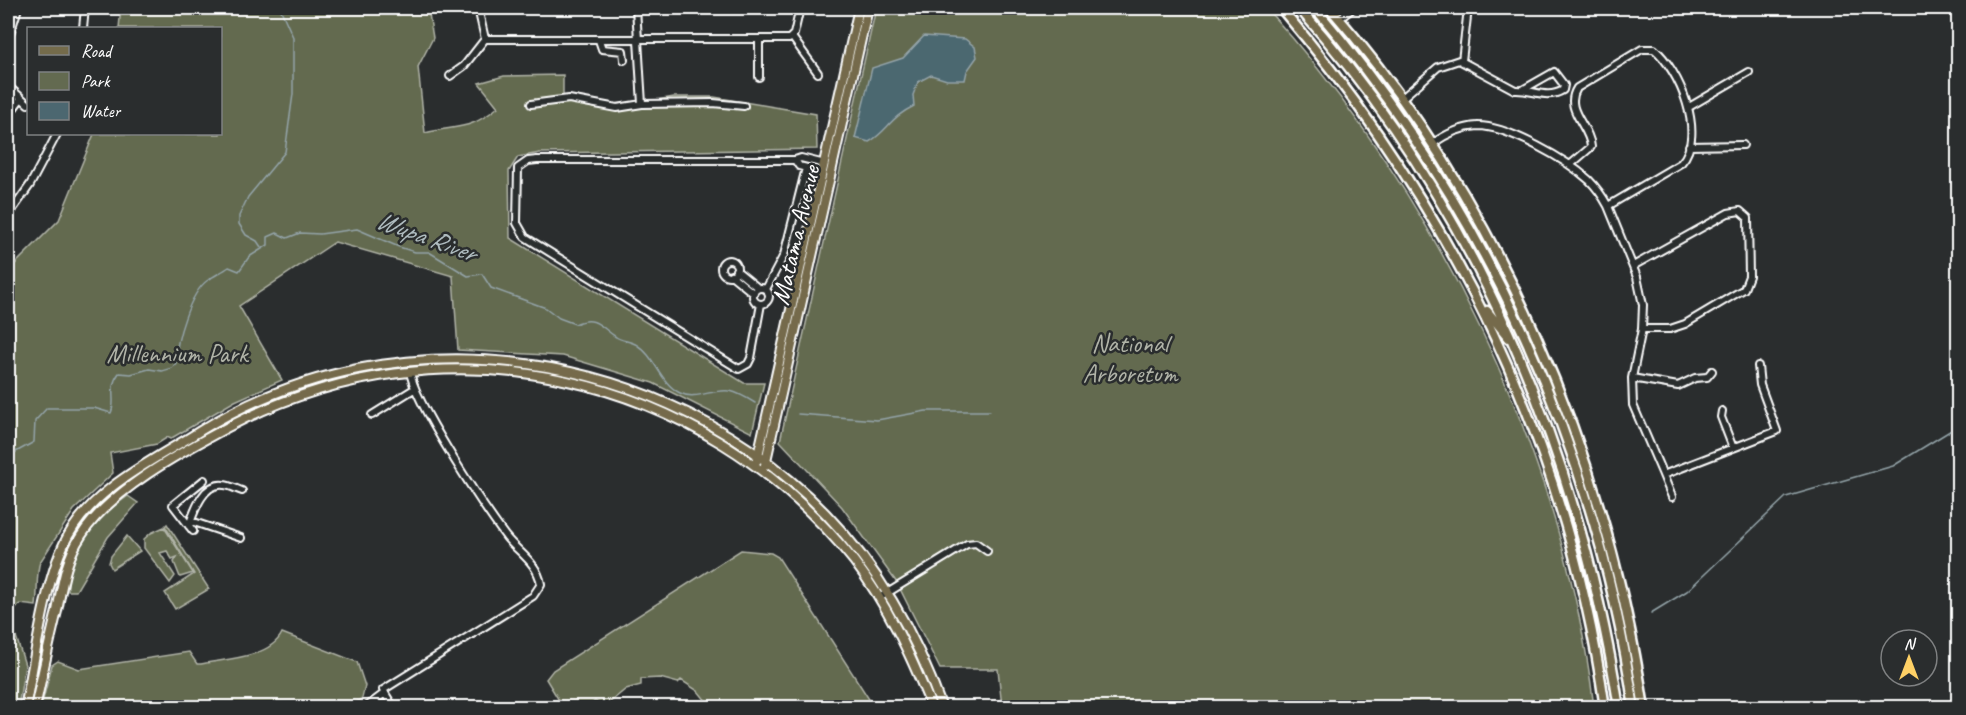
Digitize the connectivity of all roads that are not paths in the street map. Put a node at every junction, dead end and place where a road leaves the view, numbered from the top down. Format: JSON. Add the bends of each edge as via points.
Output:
{"nodes":[{"id":1,"x":18,"y":8,"type":"edge"},
{"id":2,"x":85,"y":8,"type":"edge"},
{"id":3,"x":478,"y":8,"type":"edge"},
{"id":4,"x":636,"y":8,"type":"edge"},
{"id":5,"x":800,"y":8,"type":"edge"},
{"id":6,"x":859,"y":8,"type":"edge"},
{"id":7,"x":868,"y":8,"type":"edge"},
{"id":8,"x":1281,"y":8,"type":"edge"},
{"id":9,"x":1299,"y":8,"type":"edge"},
{"id":10,"x":1315,"y":8,"type":"edge"},
{"id":11,"x":1330,"y":8,"type":"edge"},
{"id":12,"x":1353,"y":8,"type":"edge"},
{"id":13,"x":1468,"y":8,"type":"edge"},
{"id":14,"x":1340,"y":18,"type":"junction"},
{"id":15,"x":83,"y":27,"type":"edge"},
{"id":16,"x":792,"y":38,"type":"junction"},
{"id":17,"x":485,"y":39,"type":"junction"},
{"id":18,"x":759,"y":39,"type":"junction"},
{"id":19,"x":8,"y":40,"type":"edge"},
{"id":20,"x":599,"y":40,"type":"junction"},
{"id":21,"x":639,"y":40,"type":"junction"},
{"id":22,"x":624,"y":60,"type":"dead end"},
{"id":23,"x":1462,"y":61,"type":"junction"},
{"id":24,"x":1749,"y":72,"type":"dead end"},
{"id":25,"x":818,"y":73,"type":"dead end"},
{"id":26,"x":450,"y":76,"type":"dead end"},
{"id":27,"x":759,"y":77,"type":"dead end"},
{"id":28,"x":8,"y":86,"type":"edge"},
{"id":29,"x":1524,"y":89,"type":"junction"},
{"id":30,"x":21,"y":98,"type":"junction"},
{"id":31,"x":1401,"y":99,"type":"junction"},
{"id":32,"x":27,"y":103,"type":"edge"},
{"id":33,"x":531,"y":104,"type":"dead end"},
{"id":34,"x":642,"y":104,"type":"junction"},
{"id":35,"x":744,"y":106,"type":"dead end"},
{"id":36,"x":1689,"y":107,"type":"junction"},
{"id":37,"x":8,"y":116,"type":"edge"},
{"id":38,"x":56,"y":135,"type":"edge"},
{"id":39,"x":1432,"y":144,"type":"junction"},
{"id":40,"x":1743,"y":145,"type":"dead end"},
{"id":41,"x":1689,"y":146,"type":"junction"},
{"id":42,"x":795,"y":160,"type":"junction"},
{"id":43,"x":821,"y":163,"type":"dead end"},
{"id":44,"x":1570,"y":165,"type":"junction"},
{"id":45,"x":806,"y":168,"type":"junction"},
{"id":46,"x":819,"y":171,"type":"dead end"},
{"id":47,"x":1608,"y":206,"type":"junction"},
{"id":48,"x":8,"y":216,"type":"edge"},
{"id":49,"x":817,"y":217,"type":"junction"},
{"id":50,"x":1633,"y":266,"type":"junction"},
{"id":51,"x":733,"y":273,"type":"dead end"},
{"id":52,"x":766,"y":289,"type":"junction"},
{"id":53,"x":755,"y":291,"type":"junction"},
{"id":54,"x":1478,"y":299,"type":"junction"},
{"id":55,"x":761,"y":304,"type":"junction"},
{"id":56,"x":1642,"y":329,"type":"junction"},
{"id":57,"x":1535,"y":332,"type":"junction"},
{"id":58,"x":1515,"y":346,"type":"junction"},
{"id":59,"x":1758,"y":366,"type":"dead end"},
{"id":60,"x":410,"y":371,"type":"junction"},
{"id":61,"x":1712,"y":371,"type":"dead end"},
{"id":62,"x":1632,"y":378,"type":"junction"},
{"id":63,"x":1546,"y":384,"type":"junction"},
{"id":64,"x":414,"y":389,"type":"junction"},
{"id":65,"x":1722,"y":411,"type":"dead end"},
{"id":66,"x":372,"y":415,"type":"dead end"},
{"id":67,"x":763,"y":440,"type":"junction"},
{"id":68,"x":741,"y":445,"type":"junction"},
{"id":69,"x":1733,"y":448,"type":"junction"},
{"id":70,"x":759,"y":456,"type":"junction"},
{"id":71,"x":766,"y":462,"type":"junction"},
{"id":72,"x":756,"y":466,"type":"junction"},
{"id":73,"x":764,"y":472,"type":"junction"},
{"id":74,"x":1663,"y":475,"type":"junction"},
{"id":75,"x":204,"y":480,"type":"dead end"},
{"id":76,"x":242,"y":491,"type":"dead end"},
{"id":77,"x":1586,"y":495,"type":"junction"},
{"id":78,"x":1672,"y":497,"type":"dead end"},
{"id":79,"x":1571,"y":500,"type":"junction"},
{"id":80,"x":1593,"y":517,"type":"junction"},
{"id":81,"x":1578,"y":523,"type":"junction"},
{"id":82,"x":191,"y":526,"type":"junction"},
{"id":83,"x":241,"y":537,"type":"dead end"},
{"id":84,"x":987,"y":551,"type":"dead end"},
{"id":85,"x":887,"y":593,"type":"junction"},
{"id":86,"x":879,"y":598,"type":"junction"},
{"id":87,"x":385,"y":693,"type":"junction"},
{"id":88,"x":25,"y":708,"type":"edge"},
{"id":89,"x":35,"y":708,"type":"edge"},
{"id":90,"x":365,"y":708,"type":"edge"},
{"id":91,"x":393,"y":708,"type":"edge"},
{"id":92,"x":932,"y":708,"type":"edge"},
{"id":93,"x":942,"y":708,"type":"edge"},
{"id":94,"x":1605,"y":708,"type":"edge"},
{"id":95,"x":1619,"y":708,"type":"edge"},
{"id":96,"x":1634,"y":708,"type":"edge"},
{"id":97,"x":1644,"y":708,"type":"edge"}],
"edges":[{"from":1,"to":19,"type":"street"},
{"from":2,"to":15,"type":"street"},
{"from":3,"to":17,"type":"street"},
{"from":4,"to":21,"type":"street"},
{"from":5,"to":16,"type":"street"},
{"from":6,"to":49,"type":"main road","name":"Matama Avenue"},
{"from":7,"to":49,"type":"main road","name":"Matama Avenue"},
{"from":8,"to":54,"type":"highway","via":[[1388,146]]},
{"from":9,"to":58,"type":"highway","via":[[1387,118],[1425,177],[1474,258]]},
{"from":10,"to":63,"type":"highway","via":[[1381,89],[1456,203],[1503,288]]},
{"from":11,"to":14,"type":"highway"},
{"from":12,"to":14,"type":"street"},
{"from":13,"to":23,"type":"street"},
{"from":14,"to":31,"type":"highway"},
{"from":16,"to":18,"type":"street"},
{"from":16,"to":25,"type":"street"},
{"from":17,"to":20,"type":"street"},
{"from":17,"to":26,"type":"street","via":[[464,66]]},
{"from":18,"to":21,"type":"street"},
{"from":18,"to":27,"type":"street"},
{"from":20,"to":21,"type":"street"},
{"from":20,"to":22,"type":"street","via":[[602,49],[623,51]]},
{"from":21,"to":34,"type":"street"},
{"from":23,"to":29,"type":"street","via":[[1506,87]]},
{"from":23,"to":31,"type":"street","via":[[1438,67]]},
{"from":24,"to":36,"type":"street"},
{"from":28,"to":30,"type":"street"},
{"from":29,"to":29,"type":"street","via":[[1552,95],[1563,90],[1564,85],[1554,72]]},
{"from":30,"to":32,"type":"street"},
{"from":30,"to":37,"type":"street"},
{"from":31,"to":39,"type":"highway"},
{"from":33,"to":34,"type":"street","via":[[569,99],[616,108]]},
{"from":34,"to":35,"type":"street"},
{"from":36,"to":41,"type":"street"},
{"from":36,"to":44,"type":"street","via":[[1659,52],[1642,49],[1583,83],[1573,94],[1573,108],[1591,147]]},
{"from":38,"to":48,"type":"street"},
{"from":39,"to":44,"type":"street","via":[[1455,130],[1490,127]]},
{"from":39,"to":57,"type":"highway","via":[[1488,239]]},
{"from":40,"to":41,"type":"street"},
{"from":41,"to":47,"type":"street","via":[[1681,163]]},
{"from":42,"to":43,"type":"street"},
{"from":42,"to":45,"type":"street"},
{"from":42,"to":55,"type":"street","via":[[537,160],[523,163],[516,173],[517,223],[525,237],[739,369],[751,358]]},
{"from":44,"to":47,"type":"street","via":[[1591,182]]},
{"from":45,"to":46,"type":"street"},
{"from":45,"to":52,"type":"street","via":[[784,255]]},
{"from":47,"to":50,"type":"street"},
{"from":49,"to":67,"type":"main road","name":"Matama Avenue"},
{"from":49,"to":71,"type":"main road","name":"Matama Avenue"},
{"from":50,"to":56,"type":"street","via":[[1642,299]]},
{"from":50,"to":56,"type":"street","via":[[1728,213],[1740,211],[1748,218],[1749,276],[1744,289],[1685,324],[1670,329]]},
{"from":51,"to":53,"type":"street"},
{"from":52,"to":53,"type":"street"},
{"from":52,"to":55,"type":"street","via":[[769,299]]},
{"from":53,"to":55,"type":"street","via":[[754,300]]},
{"from":54,"to":58,"type":"highway"},
{"from":54,"to":94,"type":"highway","via":[[1525,405],[1561,510],[1583,593]]},
{"from":56,"to":62,"type":"street"},
{"from":57,"to":63,"type":"highway"},
{"from":57,"to":97,"type":"highway","via":[[1572,425],[1605,531],[1628,613]]},
{"from":58,"to":79,"type":"highway"},
{"from":59,"to":69,"type":"street","via":[[1760,385],[1777,431]]},
{"from":60,"to":64,"type":"street"},
{"from":60,"to":72,"type":"main road","via":[[499,370],[582,384],[682,420]]},
{"from":60,"to":89,"type":"main road","via":[[340,384],[257,412],[204,440],[115,497],[87,527],[72,552]]},
{"from":61,"to":62,"type":"street","via":[[1707,377],[1678,386]]},
{"from":62,"to":74,"type":"street","via":[[1633,405]]},
{"from":63,"to":77,"type":"highway"},
{"from":64,"to":66,"type":"street"},
{"from":64,"to":87,"type":"street","via":[[497,525],[535,567],[541,584],[533,596],[383,690]]},
{"from":65,"to":69,"type":"street"},
{"from":67,"to":68,"type":"main road"},
{"from":67,"to":70,"type":"main road","name":"Matama Avenue"},
{"from":68,"to":70,"type":"main road"},
{"from":68,"to":88,"type":"main road","via":[[663,400],[607,381],[490,359],[432,359],[368,368],[314,380],[262,399],[209,426],[119,482],[96,501],[68,537],[57,563]]},
{"from":69,"to":74,"type":"street"},
{"from":70,"to":71,"type":"main road"},
{"from":70,"to":72,"type":"main road","name":"Matama Avenue"},
{"from":71,"to":73,"type":"main road","name":"Matama Avenue"},
{"from":71,"to":85,"type":"main road","via":[[826,514]]},
{"from":72,"to":73,"type":"main road"},
{"from":73,"to":86,"type":"main road","via":[[818,520]]},
{"from":74,"to":78,"type":"street"},
{"from":75,"to":82,"type":"street","via":[[173,505]]},
{"from":76,"to":82,"type":"street","via":[[216,485],[199,499]]},
{"from":77,"to":79,"type":"highway"},
{"from":77,"to":80,"type":"highway"},
{"from":79,"to":81,"type":"highway"},
{"from":80,"to":81,"type":"highway","via":[[1580,513]]},
{"from":80,"to":96,"type":"highway","via":[[1616,607]]},
{"from":81,"to":95,"type":"highway","via":[[1602,614]]},
{"from":82,"to":83,"type":"street"},
{"from":84,"to":85,"type":"street","via":[[976,543],[967,544]]},
{"from":85,"to":86,"type":"street"},
{"from":85,"to":93,"type":"main road","via":[[925,662]]},
{"from":86,"to":92,"type":"main road"},
{"from":87,"to":90,"type":"street"},
{"from":87,"to":91,"type":"street"}]}
